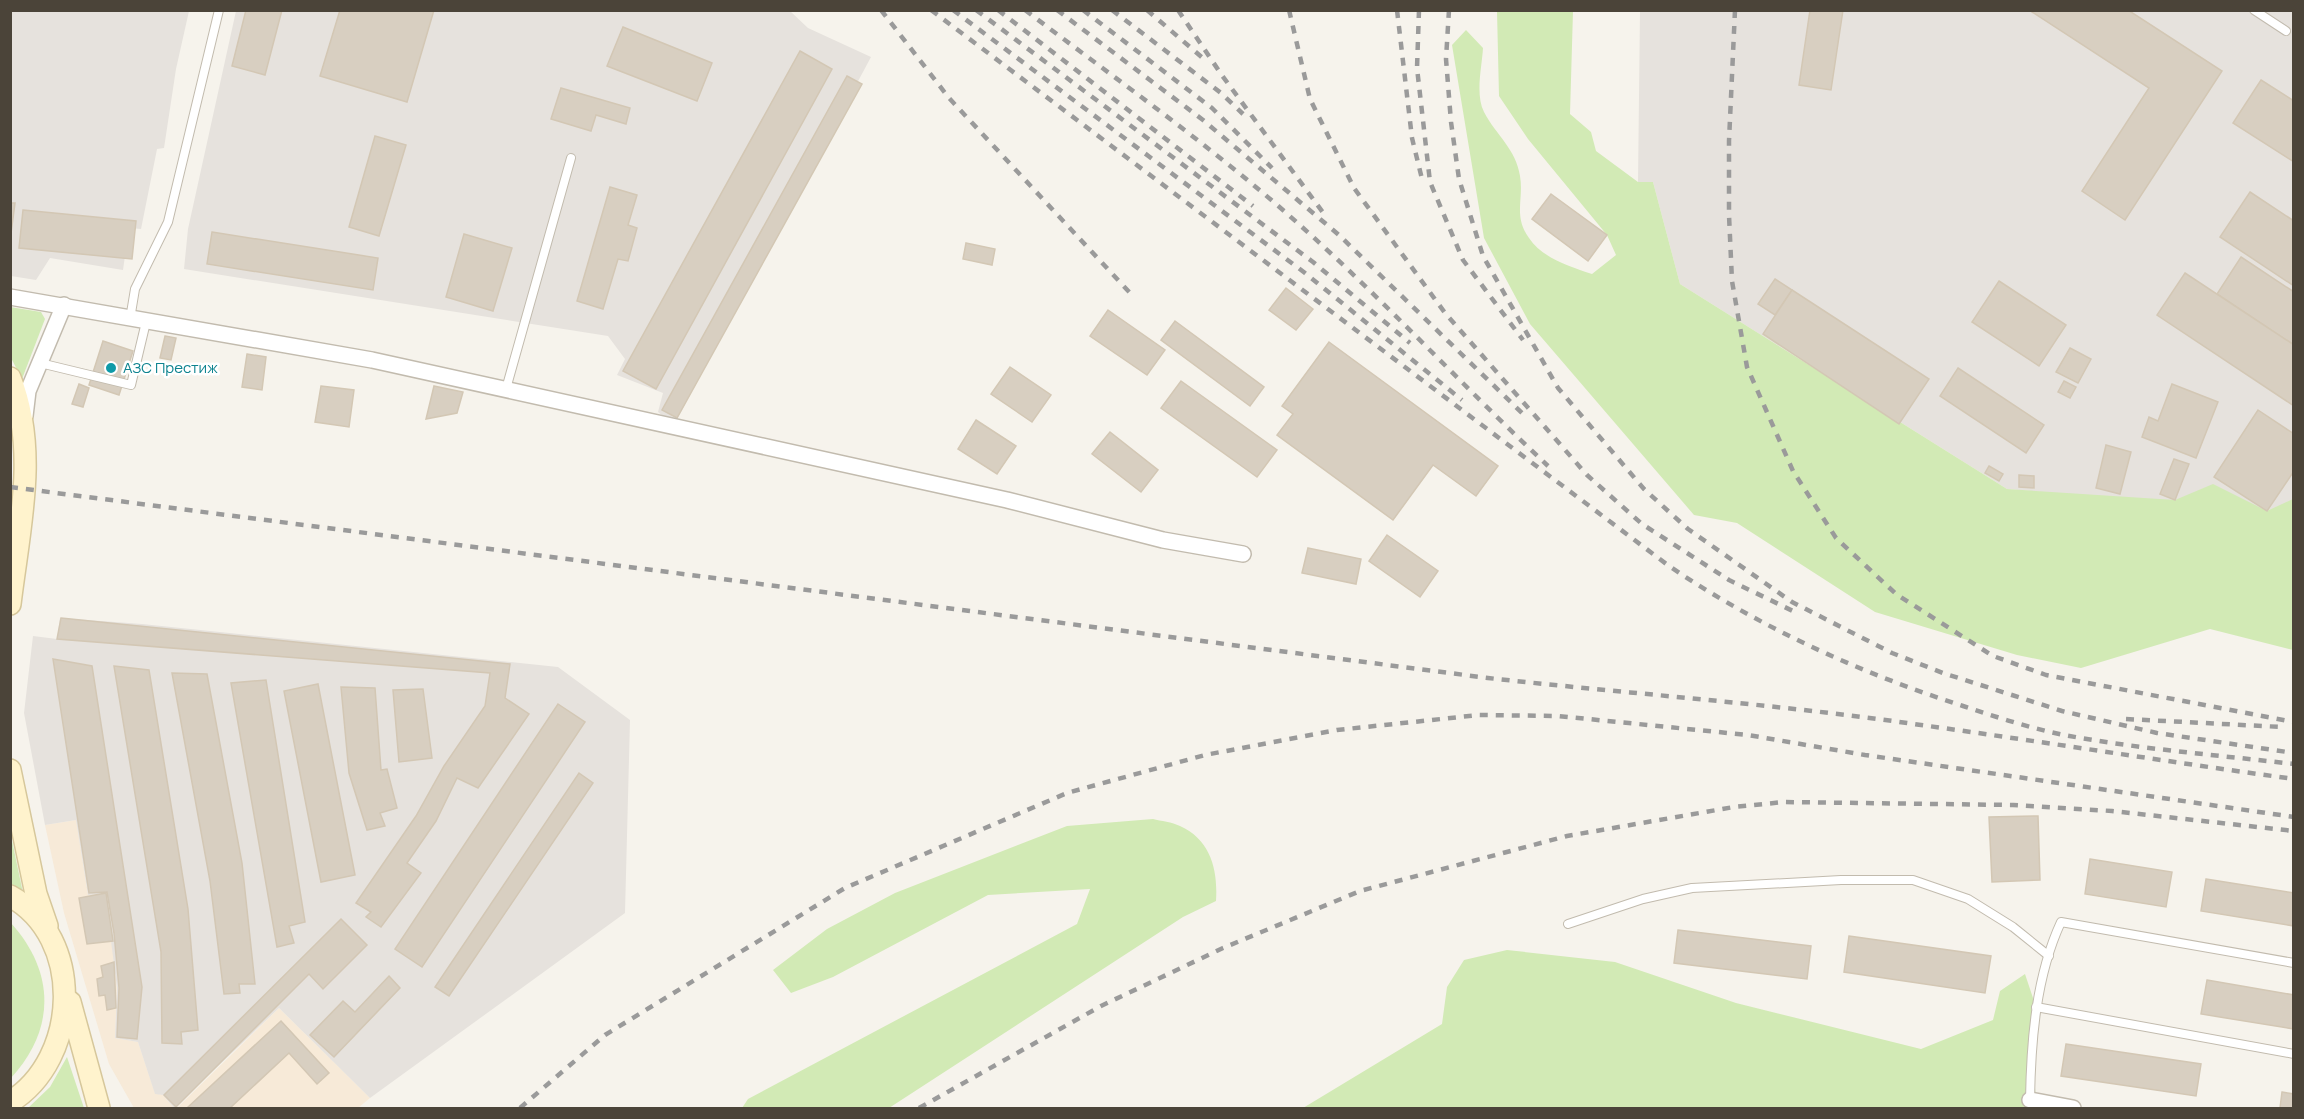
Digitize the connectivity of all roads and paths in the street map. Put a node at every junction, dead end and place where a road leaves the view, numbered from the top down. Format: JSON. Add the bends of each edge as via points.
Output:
{"nodes":[{"id":1,"x":219,"y":10,"type":"edge"},
{"id":2,"x":2254,"y":10,"type":"edge"},
{"id":3,"x":2286,"y":31,"type":"dead end"},
{"id":4,"x":571,"y":158,"type":"dead end"},
{"id":5,"x":10,"y":297,"type":"edge"},
{"id":6,"x":64,"y":305,"type":"junction"},
{"id":7,"x":130,"y":320,"type":"junction"},
{"id":8,"x":146,"y":322,"type":"junction"},
{"id":9,"x":38,"y":363,"type":"junction"},
{"id":10,"x":10,"y":378,"type":"edge"},
{"id":11,"x":506,"y":390,"type":"junction"},
{"id":12,"x":25,"y":422,"type":"junction"},
{"id":13,"x":1243,"y":554,"type":"dead end"},
{"id":14,"x":10,"y":604,"type":"edge"},
{"id":15,"x":10,"y":770,"type":"edge"},
{"id":16,"x":10,"y":896,"type":"edge"},
{"id":17,"x":1568,"y":924,"type":"dead end"},
{"id":18,"x":58,"y":955,"type":"junction"},
{"id":19,"x":2049,"y":956,"type":"junction"},
{"id":20,"x":2294,"y":963,"type":"edge"},
{"id":21,"x":65,"y":985,"type":"junction"},
{"id":22,"x":2036,"y":1007,"type":"junction"},
{"id":23,"x":2294,"y":1054,"type":"edge"},
{"id":24,"x":2030,"y":1100,"type":"joint"},
{"id":25,"x":10,"y":1102,"type":"edge"},
{"id":26,"x":99,"y":1108,"type":"edge"},
{"id":27,"x":2073,"y":1108,"type":"edge"}],
"edges":[{"from":1,"to":7,"type":"lane","via":[[168,222],[135,289]]},
{"from":2,"to":3,"type":"lane"},
{"from":4,"to":11,"type":"lane"},
{"from":5,"to":6,"type":"street"},
{"from":6,"to":7,"type":"street"},
{"from":6,"to":9,"type":"street"},
{"from":7,"to":8,"type":"street"},
{"from":8,"to":9,"type":"lane","via":[[131,385]]},
{"from":8,"to":11,"type":"street","via":[[372,360]]},
{"from":9,"to":12,"type":"street","via":[[28,391]]},
{"from":10,"to":12,"type":"main road"},
{"from":11,"to":13,"type":"street","via":[[1007,500],[1162,540]]},
{"from":12,"to":14,"type":"main road","via":[[27,467]]},
{"from":15,"to":18,"type":"main road","via":[[36,894]]},
{"from":16,"to":18,"type":"main road","via":[[41,924]]},
{"from":17,"to":19,"type":"lane","via":[[1643,899],[1692,888],[1912,880],[1968,899]]},
{"from":18,"to":21,"type":"main road"},
{"from":19,"to":20,"type":"lane","via":[[2061,922]]},
{"from":19,"to":22,"type":"lane"},
{"from":21,"to":25,"type":"main road","via":[[65,1018],[55,1050],[38,1078]]},
{"from":21,"to":26,"type":"main road"},
{"from":22,"to":23,"type":"lane"},
{"from":22,"to":24,"type":"lane"},
{"from":24,"to":27,"type":"street"}]}
